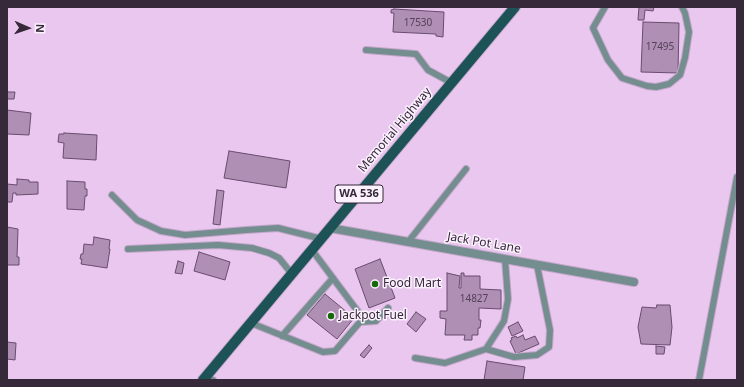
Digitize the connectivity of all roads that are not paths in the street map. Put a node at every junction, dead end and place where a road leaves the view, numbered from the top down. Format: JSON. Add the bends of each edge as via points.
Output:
{"nodes":[{"id":1,"x":515,"y":7,"type":"edge"},
{"id":2,"x":605,"y":7,"type":"edge"},
{"id":3,"x":682,"y":7,"type":"edge"},
{"id":4,"x":366,"y":50,"type":"dead end"},
{"id":5,"x":452,"y":83,"type":"junction"},
{"id":6,"x":466,"y":169,"type":"dead end"},
{"id":7,"x":737,"y":178,"type":"edge"},
{"id":8,"x":112,"y":195,"type":"dead end"},
{"id":9,"x":330,"y":228,"type":"junction"},
{"id":10,"x":322,"y":239,"type":"junction"},
{"id":11,"x":408,"y":242,"type":"junction"},
{"id":12,"x":128,"y":249,"type":"dead end"},
{"id":13,"x":312,"y":250,"type":"junction"},
{"id":14,"x":505,"y":259,"type":"junction"},
{"id":15,"x":537,"y":265,"type":"junction"},
{"id":16,"x":292,"y":274,"type":"junction"},
{"id":17,"x":333,"y":278,"type":"junction"},
{"id":18,"x":634,"y":282,"type":"dead end"},
{"id":19,"x":388,"y":308,"type":"dead end"},
{"id":20,"x":360,"y":322,"type":"junction"},
{"id":21,"x":251,"y":323,"type":"junction"},
{"id":22,"x":282,"y":336,"type":"junction"},
{"id":23,"x":486,"y":349,"type":"junction"},
{"id":24,"x":415,"y":358,"type":"dead end"},
{"id":25,"x":207,"y":379,"type":"edge"},
{"id":26,"x":699,"y":380,"type":"edge"}],
"edges":[{"from":1,"to":5,"type":"main road","name":"Memorial Highway","number":"WA 536"},
{"from":2,"to":3,"type":"lane","via":[[593,28],[608,60],[622,78],[656,87],[669,84],[680,74],[689,32]]},
{"from":4,"to":5,"type":"lane","via":[[416,54],[428,70]]},
{"from":5,"to":9,"type":"main road","name":"Memorial Highway","number":"WA 536"},
{"from":6,"to":11,"type":"lane"},
{"from":7,"to":26,"type":"lane"},
{"from":8,"to":10,"type":"lane","via":[[137,220],[161,231],[185,236],[278,228]]},
{"from":9,"to":10,"type":"main road","name":"Memorial Highway","number":"WA 536"},
{"from":9,"to":11,"type":"street","name":"Jack Pot Lane"},
{"from":10,"to":13,"type":"main road","name":"Memorial Highway","number":"WA 536"},
{"from":11,"to":14,"type":"street","name":"Jack Pot Lane"},
{"from":12,"to":16,"type":"lane","via":[[218,246],[252,248],[269,252],[279,258]]},
{"from":13,"to":16,"type":"main road","name":"Memorial Highway","number":"WA 536"},
{"from":13,"to":17,"type":"lane"},
{"from":14,"to":15,"type":"street","name":"Jack Pot Lane"},
{"from":14,"to":23,"type":"lane","via":[[508,299],[504,321]]},
{"from":15,"to":18,"type":"street","name":"Jack Pot Lane"},
{"from":15,"to":23,"type":"lane","via":[[550,330],[550,347],[538,354],[514,357]]},
{"from":16,"to":21,"type":"main road","name":"Memorial Highway","number":"WA 536"},
{"from":17,"to":20,"type":"lane","via":[[359,313]]},
{"from":17,"to":22,"type":"lane"},
{"from":19,"to":20,"type":"lane","via":[[376,321]]},
{"from":20,"to":22,"type":"lane","via":[[334,351],[323,352]]},
{"from":21,"to":22,"type":"lane"},
{"from":21,"to":25,"type":"main road","name":"Memorial Highway","number":"WA 536"},
{"from":23,"to":24,"type":"lane","via":[[445,363]]}]}
